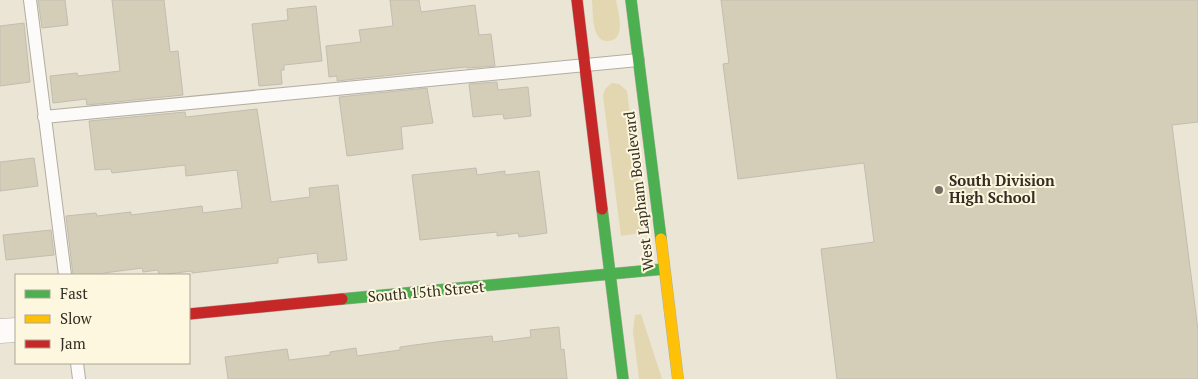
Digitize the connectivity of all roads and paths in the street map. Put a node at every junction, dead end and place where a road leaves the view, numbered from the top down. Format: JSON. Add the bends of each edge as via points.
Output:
{"nodes":[{"id":1,"x":30,"y":0,"type":"edge"},
{"id":2,"x":577,"y":0,"type":"edge"},
{"id":3,"x":631,"y":0,"type":"edge"},
{"id":4,"x":638,"y":60,"type":"junction"},
{"id":5,"x":585,"y":66,"type":"junction"},
{"id":6,"x":44,"y":116,"type":"junction"},
{"id":7,"x":664,"y":269,"type":"junction"},
{"id":8,"x":65,"y":274,"type":"edge"},
{"id":9,"x":611,"y":275,"type":"junction"},
{"id":10,"x":190,"y":314,"type":"edge"},
{"id":11,"x":15,"y":330,"type":"edge"},
{"id":12,"x":0,"y":331,"type":"edge"},
{"id":13,"x":77,"y":364,"type":"edge"},
{"id":14,"x":79,"y":379,"type":"edge"},
{"id":15,"x":623,"y":379,"type":"edge"},
{"id":16,"x":678,"y":379,"type":"edge"}],
"edges":[{"from":1,"to":6,"type":"lane"},
{"from":2,"to":5,"type":"street"},
{"from":3,"to":4,"type":"street","name":"West Lapham Boulevard"},
{"from":4,"to":5,"type":"lane"},
{"from":4,"to":7,"type":"street","name":"West Lapham Boulevard"},
{"from":5,"to":6,"type":"lane"},
{"from":5,"to":9,"type":"street"},
{"from":6,"to":8,"type":"lane"},
{"from":7,"to":9,"type":"street","name":"South 15th Street"},
{"from":7,"to":16,"type":"street","name":"West Lapham Boulevard"},
{"from":9,"to":10,"type":"street","name":"South 15th Street"},
{"from":9,"to":15,"type":"street"},
{"from":11,"to":12,"type":"street"},
{"from":13,"to":14,"type":"lane"}]}
